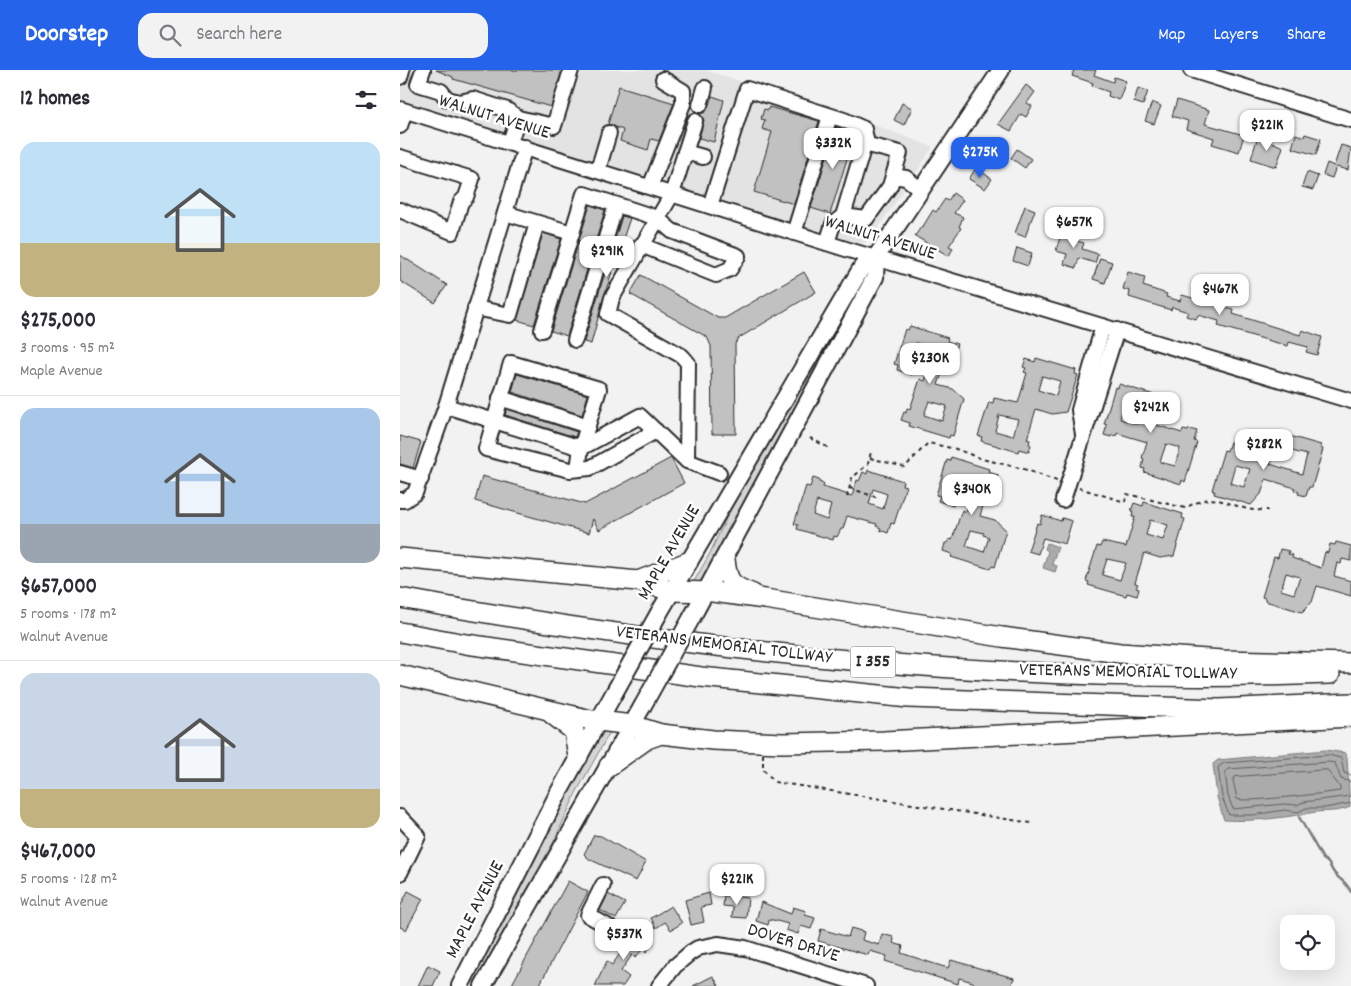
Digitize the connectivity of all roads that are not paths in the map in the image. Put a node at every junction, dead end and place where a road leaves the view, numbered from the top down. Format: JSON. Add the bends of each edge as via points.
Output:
{"nodes":[{"id":1,"x":402,"y":70,"type":"edge"},
{"id":2,"x":423,"y":70,"type":"edge"},
{"id":3,"x":571,"y":70,"type":"edge"},
{"id":4,"x":1001,"y":70,"type":"edge"},
{"id":5,"x":1191,"y":70,"type":"edge"},
{"id":6,"x":400,"y":77,"type":"edge"},
{"id":7,"x":663,"y":79,"type":"dead end"},
{"id":8,"x":705,"y":88,"type":"dead end"},
{"id":9,"x":453,"y":100,"type":"junction"},
{"id":10,"x":700,"y":104,"type":"dead end"},
{"id":11,"x":402,"y":110,"type":"edge"},
{"id":12,"x":830,"y":116,"type":"junction"},
{"id":13,"x":518,"y":118,"type":"junction"},
{"id":14,"x":1351,"y":120,"type":"edge"},
{"id":15,"x":695,"y":121,"type":"dead end"},
{"id":16,"x":446,"y":124,"type":"junction"},
{"id":17,"x":400,"y":126,"type":"edge"},
{"id":18,"x":609,"y":133,"type":"dead end"},
{"id":19,"x":510,"y":142,"type":"junction"},
{"id":20,"x":864,"y":144,"type":"junction"},
{"id":21,"x":525,"y":147,"type":"junction"},
{"id":22,"x":685,"y":152,"type":"junction"},
{"id":23,"x":704,"y":157,"type":"dead end"},
{"id":24,"x":400,"y":158,"type":"edge"},
{"id":25,"x":598,"y":170,"type":"junction"},
{"id":26,"x":893,"y":176,"type":"junction"},
{"id":27,"x":650,"y":187,"type":"junction"},
{"id":28,"x":920,"y":189,"type":"junction"},
{"id":29,"x":672,"y":194,"type":"junction"},
{"id":30,"x":616,"y":205,"type":"junction"},
{"id":31,"x":710,"y":206,"type":"junction"},
{"id":32,"x":400,"y":210,"type":"edge"},
{"id":33,"x":504,"y":213,"type":"junction"},
{"id":34,"x":843,"y":216,"type":"junction"},
{"id":35,"x":657,"y":218,"type":"junction"},
{"id":36,"x":537,"y":223,"type":"junction"},
{"id":37,"x":572,"y":233,"type":"junction"},
{"id":38,"x":794,"y":233,"type":"junction"},
{"id":39,"x":827,"y":243,"type":"junction"},
{"id":40,"x":641,"y":245,"type":"junction"},
{"id":41,"x":876,"y":257,"type":"junction"},
{"id":42,"x":475,"y":308,"type":"junction"},
{"id":43,"x":1103,"y":326,"type":"junction"},
{"id":44,"x":542,"y":330,"type":"dead end"},
{"id":45,"x":1117,"y":330,"type":"junction"},
{"id":46,"x":575,"y":340,"type":"dead end"},
{"id":47,"x":500,"y":398,"type":"junction"},
{"id":48,"x":1351,"y":401,"type":"edge"},
{"id":49,"x":446,"y":406,"type":"junction"},
{"id":50,"x":493,"y":422,"type":"junction"},
{"id":51,"x":588,"y":426,"type":"junction"},
{"id":52,"x":656,"y":431,"type":"junction"},
{"id":53,"x":1083,"y":439,"type":"junction"},
{"id":54,"x":581,"y":448,"type":"junction"},
{"id":55,"x":687,"y":461,"type":"junction"},
{"id":56,"x":578,"y":469,"type":"junction"},
{"id":57,"x":400,"y":473,"type":"edge"},
{"id":58,"x":719,"y":473,"type":"dead end"},
{"id":59,"x":421,"y":479,"type":"junction"},
{"id":60,"x":400,"y":500,"type":"edge"},
{"id":61,"x":1063,"y":500,"type":"dead end"},
{"id":62,"x":400,"y":558,"type":"edge"},
{"id":63,"x":725,"y":559,"type":"junction"},
{"id":64,"x":688,"y":562,"type":"junction"},
{"id":65,"x":638,"y":581,"type":"junction"},
{"id":66,"x":671,"y":591,"type":"junction"},
{"id":67,"x":706,"y":593,"type":"junction"},
{"id":68,"x":400,"y":598,"type":"edge"},
{"id":69,"x":765,"y":599,"type":"junction"},
{"id":70,"x":400,"y":632,"type":"edge"},
{"id":71,"x":1351,"y":663,"type":"edge"},
{"id":72,"x":1351,"y":673,"type":"edge"},
{"id":73,"x":400,"y":675,"type":"edge"},
{"id":74,"x":1351,"y":703,"type":"edge"},
{"id":75,"x":545,"y":709,"type":"junction"},
{"id":76,"x":1351,"y":717,"type":"edge"},
{"id":77,"x":599,"y":720,"type":"junction"},
{"id":78,"x":632,"y":725,"type":"junction"},
{"id":79,"x":662,"y":734,"type":"junction"},
{"id":80,"x":578,"y":757,"type":"junction"},
{"id":81,"x":609,"y":766,"type":"junction"},
{"id":82,"x":402,"y":822,"type":"edge"},
{"id":83,"x":400,"y":873,"type":"edge"},
{"id":84,"x":603,"y":885,"type":"dead end"},
{"id":85,"x":609,"y":927,"type":"dead end"},
{"id":86,"x":460,"y":986,"type":"edge"},
{"id":87,"x":483,"y":986,"type":"edge"},
{"id":88,"x":659,"y":986,"type":"edge"},
{"id":89,"x":866,"y":986,"type":"edge"}],
"edges":[{"from":1,"to":6,"type":"street"},
{"from":2,"to":9,"type":"street","via":[[418,84],[441,90],[447,99]]},
{"from":3,"to":13,"type":"street","via":[[554,126]]},
{"from":4,"to":28,"type":"main road","name":"MAPLE AVENUE"},
{"from":5,"to":14,"type":"street"},
{"from":7,"to":27,"type":"street","via":[[683,91],[683,104]]},
{"from":8,"to":10,"type":"street"},
{"from":9,"to":13,"type":"street","via":[[473,99],[507,110]]},
{"from":9,"to":16,"type":"street"},
{"from":11,"to":16,"type":"street","name":"WALNUT AVENUE"},
{"from":11,"to":17,"type":"street"},
{"from":12,"to":20,"type":"street","via":[[864,129]]},
{"from":12,"to":31,"type":"street","via":[[747,89]]},
{"from":12,"to":38,"type":"street"},
{"from":13,"to":19,"type":"street"},
{"from":15,"to":22,"type":"street"},
{"from":16,"to":19,"type":"street","name":"WALNUT AVENUE"},
{"from":18,"to":25,"type":"street"},
{"from":19,"to":21,"type":"street","name":"WALNUT AVENUE"},
{"from":20,"to":26,"type":"street","via":[[900,153]]},
{"from":20,"to":34,"type":"street"},
{"from":21,"to":25,"type":"street","name":"WALNUT AVENUE"},
{"from":21,"to":33,"type":"street"},
{"from":22,"to":23,"type":"street"},
{"from":22,"to":29,"type":"street"},
{"from":24,"to":32,"type":"street","via":[[472,179],[452,232]]},
{"from":25,"to":27,"type":"street","name":"WALNUT AVENUE"},
{"from":26,"to":28,"type":"street","via":[[906,178]]},
{"from":26,"to":34,"type":"street","via":[[890,186],[866,219]]},
{"from":27,"to":29,"type":"street","name":"WALNUT AVENUE"},
{"from":28,"to":41,"type":"main road","name":"MAPLE AVENUE"},
{"from":29,"to":31,"type":"street","name":"WALNUT AVENUE"},
{"from":29,"to":35,"type":"street"},
{"from":30,"to":35,"type":"street"},
{"from":30,"to":37,"type":"street","via":[[584,194]]},
{"from":30,"to":46,"type":"street"},
{"from":31,"to":38,"type":"street","name":"WALNUT AVENUE"},
{"from":33,"to":36,"type":"street"},
{"from":33,"to":42,"type":"street"},
{"from":34,"to":39,"type":"street","via":[[833,224]]},
{"from":35,"to":40,"type":"street"},
{"from":35,"to":40,"type":"street","via":[[672,231],[738,256],[730,269],[716,276]]},
{"from":36,"to":37,"type":"street"},
{"from":36,"to":42,"type":"street","via":[[510,315]]},
{"from":37,"to":44,"type":"street"},
{"from":38,"to":39,"type":"street","name":"WALNUT AVENUE"},
{"from":39,"to":41,"type":"street","name":"WALNUT AVENUE"},
{"from":40,"to":55,"type":"street","via":[[612,298],[608,314],[682,356],[688,363]]},
{"from":41,"to":43,"type":"street","name":"WALNUT AVENUE"},
{"from":41,"to":63,"type":"main road","name":"MAPLE AVENUE","via":[[875,277]]},
{"from":41,"to":64,"type":"main road","name":"MAPLE AVENUE","via":[[862,267]]},
{"from":42,"to":49,"type":"street"},
{"from":43,"to":45,"type":"street","name":"WALNUT AVENUE"},
{"from":43,"to":53,"type":"street","via":[[1079,410]]},
{"from":45,"to":48,"type":"street","name":"WALNUT AVENUE"},
{"from":45,"to":53,"type":"street"},
{"from":47,"to":50,"type":"street"},
{"from":47,"to":51,"type":"street"},
{"from":47,"to":51,"type":"street","via":[[511,363],[600,389]]},
{"from":49,"to":50,"type":"street"},
{"from":49,"to":59,"type":"street"},
{"from":50,"to":54,"type":"street"},
{"from":50,"to":56,"type":"street","via":[[486,449],[570,470]]},
{"from":51,"to":54,"type":"street"},
{"from":52,"to":54,"type":"street","via":[[640,416]]},
{"from":52,"to":55,"type":"street"},
{"from":52,"to":56,"type":"street","via":[[590,468]]},
{"from":53,"to":61,"type":"street"},
{"from":54,"to":56,"type":"street"},
{"from":55,"to":58,"type":"street"},
{"from":57,"to":59,"type":"street"},
{"from":59,"to":60,"type":"street","via":[[415,493]]},
{"from":62,"to":65,"type":"highway"},
{"from":63,"to":67,"type":"main road","name":"MAPLE AVENUE"},
{"from":63,"to":69,"type":"highway","via":[[731,583]]},
{"from":64,"to":65,"type":"highway"},
{"from":64,"to":66,"type":"main road","name":"MAPLE AVENUE"},
{"from":65,"to":66,"type":"highway"},
{"from":66,"to":67,"type":"highway"},
{"from":66,"to":77,"type":"main road","name":"MAPLE AVENUE","bridge":true},
{"from":67,"to":69,"type":"highway"},
{"from":67,"to":78,"type":"main road","name":"MAPLE AVENUE","bridge":true},
{"from":68,"to":72,"type":"highway","name":"VETERANS MEMORIAL TOLLWAY","number":"I 355","via":[[584,630],[837,659],[984,670],[1156,676]]},
{"from":69,"to":71,"type":"highway","via":[[1120,653],[1222,660]]},
{"from":70,"to":74,"type":"highway","name":"VETERANS MEMORIAL TOLLWAY","number":"I 355","via":[[701,677],[909,698],[1219,708]]},
{"from":73,"to":75,"type":"highway"},
{"from":75,"to":77,"type":"highway"},
{"from":75,"to":80,"type":"highway","via":[[574,731]]},
{"from":76,"to":79,"type":"highway","via":[[884,742],[762,742]]},
{"from":77,"to":78,"type":"highway"},
{"from":77,"to":80,"type":"main road","name":"MAPLE AVENUE"},
{"from":78,"to":79,"type":"highway"},
{"from":78,"to":81,"type":"main road","name":"MAPLE AVENUE"},
{"from":79,"to":81,"type":"highway","via":[[647,739]]},
{"from":80,"to":86,"type":"main road","name":"MAPLE AVENUE"},
{"from":81,"to":87,"type":"main road","name":"MAPLE AVENUE"},
{"from":82,"to":83,"type":"street","via":[[418,836]]},
{"from":84,"to":85,"type":"street","via":[[588,915]]},
{"from":88,"to":89,"type":"street","name":"DOVER DRIVE","via":[[683,958],[698,948],[726,945],[746,948]]}]}
